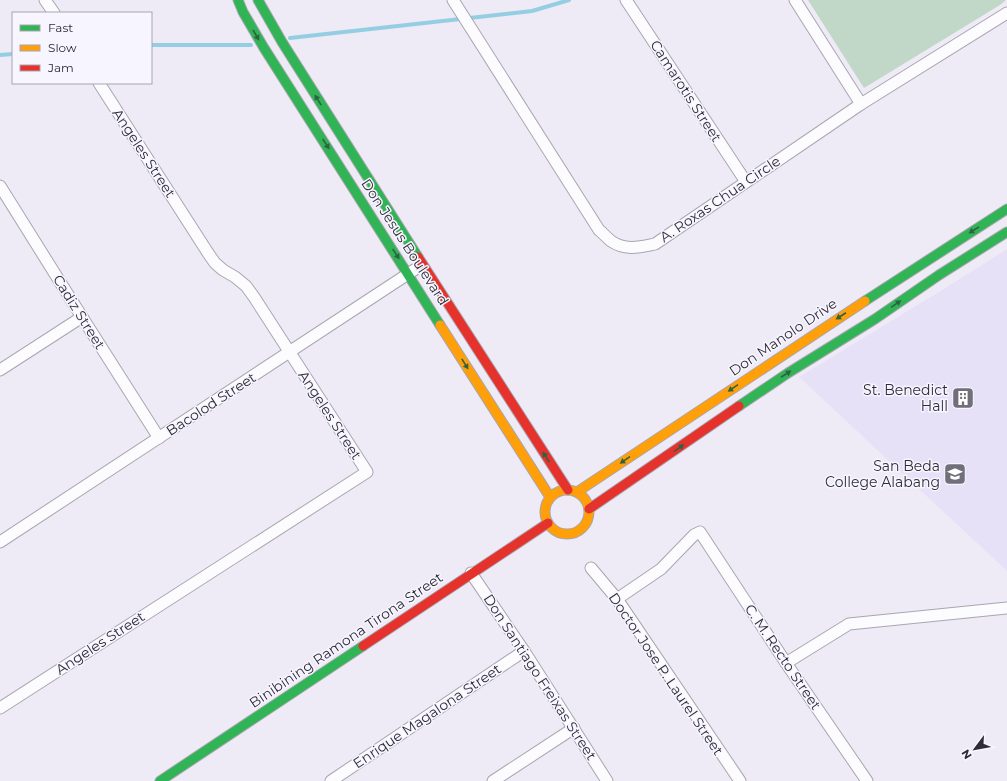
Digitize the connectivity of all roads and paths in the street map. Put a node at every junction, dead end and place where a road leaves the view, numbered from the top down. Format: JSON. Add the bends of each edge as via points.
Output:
{"nodes":[{"id":1,"x":45,"y":0,"type":"edge"},
{"id":2,"x":238,"y":0,"type":"edge"},
{"id":3,"x":258,"y":0,"type":"edge"},
{"id":4,"x":453,"y":0,"type":"edge"},
{"id":5,"x":795,"y":0,"type":"edge"},
{"id":6,"x":628,"y":3,"type":"edge"},
{"id":7,"x":53,"y":12,"type":"edge"},
{"id":8,"x":1007,"y":14,"type":"edge"},
{"id":9,"x":99,"y":84,"type":"edge"},
{"id":10,"x":861,"y":104,"type":"junction"},
{"id":11,"x":746,"y":182,"type":"junction"},
{"id":12,"x":0,"y":186,"type":"edge"},
{"id":13,"x":4,"y":202,"type":"edge"},
{"id":14,"x":1007,"y":210,"type":"edge"},
{"id":15,"x":1007,"y":232,"type":"edge"},
{"id":16,"x":422,"y":264,"type":"junction"},
{"id":17,"x":408,"y":274,"type":"junction"},
{"id":18,"x":870,"y":310,"type":"junction"},
{"id":19,"x":82,"y":317,"type":"junction"},
{"id":20,"x":290,"y":352,"type":"junction"},
{"id":21,"x":0,"y":370,"type":"edge"},
{"id":22,"x":159,"y":438,"type":"junction"},
{"id":23,"x":568,"y":490,"type":"junction"},
{"id":24,"x":577,"y":492,"type":"junction"},
{"id":25,"x":550,"y":497,"type":"junction"},
{"id":26,"x":589,"y":509,"type":"junction"},
{"id":27,"x":548,"y":523,"type":"junction"},
{"id":28,"x":0,"y":542,"type":"edge"},
{"id":29,"x":591,"y":568,"type":"dead end"},
{"id":30,"x":471,"y":574,"type":"junction"},
{"id":31,"x":617,"y":599,"type":"junction"},
{"id":32,"x":1007,"y":608,"type":"edge"},
{"id":33,"x":524,"y":651,"type":"junction"},
{"id":34,"x":786,"y":663,"type":"junction"},
{"id":35,"x":0,"y":708,"type":"edge"},
{"id":36,"x":574,"y":728,"type":"junction"},
{"id":37,"x":160,"y":781,"type":"edge"},
{"id":38,"x":331,"y":781,"type":"edge"},
{"id":39,"x":493,"y":781,"type":"edge"},
{"id":40,"x":607,"y":781,"type":"edge"},
{"id":41,"x":740,"y":781,"type":"edge"},
{"id":42,"x":868,"y":781,"type":"edge"}],
"edges":[{"from":1,"to":7,"type":"street"},
{"from":2,"to":17,"type":"street","name":"Don Jesus Boulevard","one_way":true,"via":[[264,48]]},
{"from":16,"to":3,"type":"street","name":"Don Jesus Boulevard","one_way":true},
{"from":4,"to":11,"type":"street","name":"A. Roxas Chua Circle","via":[[599,230],[610,241],[620,246],[637,248],[655,244]]},
{"from":5,"to":10,"type":"street"},
{"from":6,"to":11,"type":"street","name":"Camarotis Street"},
{"from":8,"to":10,"type":"street","name":"A. Roxas Chua Circle"},
{"from":9,"to":20,"type":"street","name":"Angeles Street","via":[[215,263],[246,286]]},
{"from":10,"to":11,"type":"street","name":"A. Roxas Chua Circle"},
{"from":12,"to":13,"type":"street","name":"Cadiz Street"},
{"from":13,"to":19,"type":"street","name":"Cadiz Street"},
{"from":14,"to":18,"type":"street","name":"Don Manolo Drive","one_way":true,"via":[[929,259]]},
{"from":18,"to":15,"type":"street","name":"Don Manolo Drive","one_way":true,"via":[[939,275]]},
{"from":16,"to":17,"type":"street","name":"Bacolod Street"},
{"from":23,"to":16,"type":"street","name":"Don Jesus Boulevard","one_way":true},
{"from":17,"to":20,"type":"street","name":"Bacolod Street"},
{"from":17,"to":25,"type":"street","name":"Don Jesus Boulevard","one_way":true},
{"from":18,"to":24,"type":"street","name":"Don Manolo Drive","one_way":true,"via":[[771,362]]},
{"from":26,"to":18,"type":"street","name":"Don Manolo Drive","one_way":true,"via":[[788,373]]},
{"from":19,"to":21,"type":"street"},
{"from":19,"to":22,"type":"street","name":"Cadiz Street"},
{"from":20,"to":22,"type":"street","name":"Bacolod Street"},
{"from":20,"to":35,"type":"street","name":"Angeles Street","via":[[367,472]]},
{"from":22,"to":28,"type":"street","name":"Bacolod Street"},
{"from":23,"to":24,"type":"street"},
{"from":23,"to":25,"type":"street"},
{"from":24,"to":26,"type":"street","via":[[585,499]]},
{"from":25,"to":27,"type":"street","via":[[545,514]]},
{"from":26,"to":27,"type":"street","via":[[587,521],[580,530],[568,534],[556,531]]},
{"from":27,"to":30,"type":"street","name":"Binibining Ramona Tirona Street"},
{"from":29,"to":31,"type":"street","name":"Doctor Jose P. Laurel Street"},
{"from":30,"to":33,"type":"street","name":"Don Santiago Freixas Street"},
{"from":30,"to":37,"type":"street","name":"Binibining Ramona Tirona Street"},
{"from":31,"to":34,"type":"street","name":"C. M. Recto Street","via":[[661,569],[700,532]]},
{"from":31,"to":41,"type":"street","name":"Doctor Jose P. Laurel Street"},
{"from":32,"to":34,"type":"street","via":[[849,624]]},
{"from":33,"to":36,"type":"street","name":"Don Santiago Freixas Street"},
{"from":33,"to":38,"type":"street","name":"Enrique Magalona Street"},
{"from":34,"to":42,"type":"street","name":"C. M. Recto Street"},
{"from":36,"to":39,"type":"street"},
{"from":36,"to":40,"type":"street","name":"Don Santiago Freixas Street"}]}
